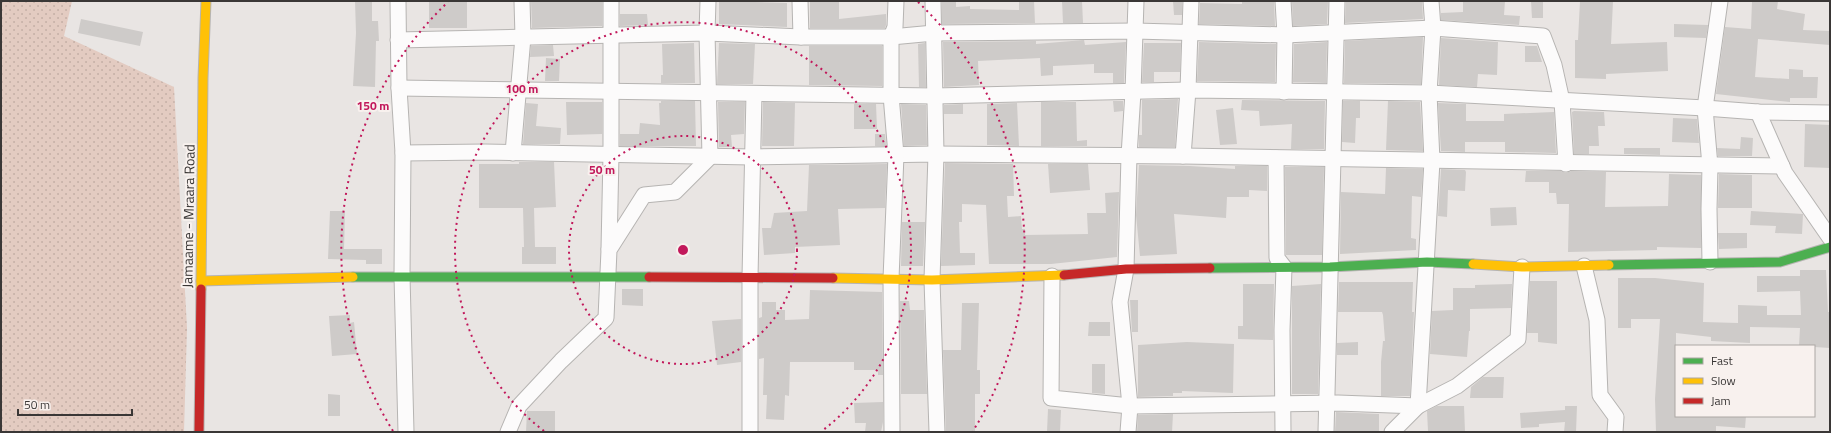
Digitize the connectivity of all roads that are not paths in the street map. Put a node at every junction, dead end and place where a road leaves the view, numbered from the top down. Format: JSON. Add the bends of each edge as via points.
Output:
{"nodes":[{"id":1,"x":206,"y":1,"type":"edge"},
{"id":2,"x":398,"y":1,"type":"edge"},
{"id":3,"x":522,"y":1,"type":"edge"},
{"id":4,"x":611,"y":1,"type":"edge"},
{"id":5,"x":708,"y":1,"type":"edge"},
{"id":6,"x":800,"y":1,"type":"edge"},
{"id":7,"x":896,"y":1,"type":"edge"},
{"id":8,"x":934,"y":1,"type":"edge"},
{"id":9,"x":1136,"y":1,"type":"edge"},
{"id":10,"x":1190,"y":1,"type":"edge"},
{"id":11,"x":1283,"y":1,"type":"edge"},
{"id":12,"x":1337,"y":1,"type":"edge"},
{"id":13,"x":1431,"y":1,"type":"edge"},
{"id":14,"x":1720,"y":1,"type":"edge"},
{"id":15,"x":1433,"y":28,"type":"junction"},
{"id":16,"x":1135,"y":30,"type":"junction"},
{"id":17,"x":1189,"y":32,"type":"junction"},
{"id":18,"x":1337,"y":32,"type":"junction"},
{"id":19,"x":707,"y":33,"type":"junction"},
{"id":20,"x":934,"y":33,"type":"junction"},
{"id":21,"x":611,"y":35,"type":"junction"},
{"id":22,"x":1285,"y":35,"type":"junction"},
{"id":23,"x":522,"y":37,"type":"junction"},
{"id":24,"x":801,"y":37,"type":"junction"},
{"id":25,"x":891,"y":37,"type":"junction"},
{"id":26,"x":398,"y":40,"type":"junction"},
{"id":27,"x":399,"y":88,"type":"junction"},
{"id":28,"x":518,"y":90,"type":"junction"},
{"id":29,"x":1188,"y":90,"type":"junction"},
{"id":30,"x":612,"y":91,"type":"junction"},
{"id":31,"x":1133,"y":92,"type":"junction"},
{"id":32,"x":1284,"y":92,"type":"junction"},
{"id":33,"x":709,"y":93,"type":"junction"},
{"id":34,"x":1336,"y":93,"type":"junction"},
{"id":35,"x":1429,"y":93,"type":"junction"},
{"id":36,"x":754,"y":94,"type":"junction"},
{"id":37,"x":891,"y":95,"type":"junction"},
{"id":38,"x":935,"y":96,"type":"junction"},
{"id":39,"x":1562,"y":101,"type":"junction"},
{"id":40,"x":1705,"y":108,"type":"junction"},
{"id":41,"x":1758,"y":112,"type":"junction"},
{"id":42,"x":1830,"y":112,"type":"edge"},
{"id":43,"x":403,"y":152,"type":"junction"},
{"id":44,"x":513,"y":153,"type":"junction"},
{"id":45,"x":936,"y":154,"type":"junction"},
{"id":46,"x":611,"y":155,"type":"junction"},
{"id":47,"x":896,"y":155,"type":"junction"},
{"id":48,"x":1129,"y":156,"type":"junction"},
{"id":49,"x":1183,"y":156,"type":"junction"},
{"id":50,"x":710,"y":157,"type":"junction"},
{"id":51,"x":752,"y":157,"type":"junction"},
{"id":52,"x":1276,"y":158,"type":"junction"},
{"id":53,"x":1334,"y":159,"type":"junction"},
{"id":54,"x":1432,"y":160,"type":"junction"},
{"id":55,"x":1566,"y":164,"type":"junction"},
{"id":56,"x":1710,"y":166,"type":"junction"},
{"id":57,"x":1782,"y":166,"type":"junction"},
{"id":58,"x":1830,"y":238,"type":"edge"},
{"id":59,"x":1830,"y":247,"type":"edge"},
{"id":60,"x":608,"y":250,"type":"junction"},
{"id":61,"x":1426,"y":262,"type":"junction"},
{"id":62,"x":1710,"y":262,"type":"junction"},
{"id":63,"x":1584,"y":266,"type":"junction"},
{"id":64,"x":1284,"y":267,"type":"junction"},
{"id":65,"x":1330,"y":267,"type":"junction"},
{"id":66,"x":1522,"y":267,"type":"junction"},
{"id":67,"x":1126,"y":269,"type":"junction"},
{"id":68,"x":402,"y":276,"type":"junction"},
{"id":69,"x":607,"y":276,"type":"junction"},
{"id":70,"x":1052,"y":276,"type":"junction"},
{"id":71,"x":750,"y":277,"type":"junction"},
{"id":72,"x":891,"y":279,"type":"junction"},
{"id":73,"x":932,"y":280,"type":"junction"},
{"id":74,"x":201,"y":281,"type":"junction"},
{"id":75,"x":1282,"y":404,"type":"junction"},
{"id":76,"x":1327,"y":404,"type":"junction"},
{"id":77,"x":1130,"y":406,"type":"junction"},
{"id":78,"x":1418,"y":406,"type":"junction"},
{"id":79,"x":199,"y":432,"type":"edge"},
{"id":80,"x":406,"y":432,"type":"edge"},
{"id":81,"x":508,"y":432,"type":"edge"},
{"id":82,"x":750,"y":432,"type":"edge"},
{"id":83,"x":892,"y":432,"type":"edge"},
{"id":84,"x":937,"y":432,"type":"edge"},
{"id":85,"x":1128,"y":432,"type":"edge"},
{"id":86,"x":1283,"y":432,"type":"edge"},
{"id":87,"x":1326,"y":432,"type":"edge"},
{"id":88,"x":1392,"y":432,"type":"edge"},
{"id":89,"x":1615,"y":432,"type":"edge"}],
"edges":[{"from":1,"to":74,"type":"street","name":"Jamaame - Mraara Road"},
{"from":2,"to":26,"type":"street"},
{"from":3,"to":23,"type":"street"},
{"from":4,"to":21,"type":"street"},
{"from":5,"to":19,"type":"street"},
{"from":6,"to":24,"type":"street"},
{"from":7,"to":25,"type":"street","via":[[895,27]]},
{"from":8,"to":20,"type":"street"},
{"from":9,"to":16,"type":"street"},
{"from":10,"to":17,"type":"street"},
{"from":11,"to":22,"type":"street"},
{"from":12,"to":18,"type":"street"},
{"from":13,"to":15,"type":"street"},
{"from":14,"to":40,"type":"street"},
{"from":15,"to":18,"type":"street"},
{"from":15,"to":35,"type":"street"},
{"from":15,"to":39,"type":"street","via":[[1543,36],[1554,65]]},
{"from":16,"to":17,"type":"street"},
{"from":16,"to":20,"type":"street"},
{"from":16,"to":31,"type":"street"},
{"from":17,"to":22,"type":"street"},
{"from":17,"to":29,"type":"street"},
{"from":18,"to":22,"type":"street"},
{"from":18,"to":34,"type":"street"},
{"from":19,"to":21,"type":"street"},
{"from":19,"to":24,"type":"street"},
{"from":19,"to":33,"type":"street"},
{"from":20,"to":25,"type":"street"},
{"from":20,"to":38,"type":"street"},
{"from":21,"to":23,"type":"street"},
{"from":21,"to":30,"type":"street"},
{"from":22,"to":32,"type":"street"},
{"from":23,"to":26,"type":"street"},
{"from":23,"to":28,"type":"street"},
{"from":24,"to":25,"type":"street"},
{"from":25,"to":37,"type":"street"},
{"from":26,"to":27,"type":"street"},
{"from":27,"to":28,"type":"street"},
{"from":27,"to":43,"type":"street"},
{"from":28,"to":30,"type":"street"},
{"from":28,"to":44,"type":"street"},
{"from":29,"to":31,"type":"street"},
{"from":29,"to":32,"type":"street"},
{"from":29,"to":49,"type":"street"},
{"from":30,"to":33,"type":"street"},
{"from":30,"to":46,"type":"street"},
{"from":31,"to":38,"type":"street"},
{"from":31,"to":48,"type":"street"},
{"from":32,"to":34,"type":"street"},
{"from":33,"to":36,"type":"street"},
{"from":33,"to":50,"type":"street"},
{"from":34,"to":35,"type":"street"},
{"from":34,"to":53,"type":"street"},
{"from":35,"to":39,"type":"street"},
{"from":35,"to":54,"type":"street"},
{"from":36,"to":37,"type":"street"},
{"from":36,"to":51,"type":"street"},
{"from":37,"to":38,"type":"street"},
{"from":37,"to":47,"type":"street"},
{"from":38,"to":45,"type":"street"},
{"from":39,"to":40,"type":"street"},
{"from":39,"to":55,"type":"street"},
{"from":40,"to":41,"type":"street"},
{"from":40,"to":56,"type":"street"},
{"from":41,"to":42,"type":"street"},
{"from":41,"to":57,"type":"street"},
{"from":43,"to":44,"type":"street"},
{"from":43,"to":68,"type":"street"},
{"from":44,"to":46,"type":"street"},
{"from":45,"to":47,"type":"street"},
{"from":45,"to":48,"type":"street"},
{"from":45,"to":73,"type":"street"},
{"from":46,"to":50,"type":"street"},
{"from":46,"to":60,"type":"street"},
{"from":47,"to":51,"type":"street"},
{"from":47,"to":72,"type":"street"},
{"from":48,"to":49,"type":"street"},
{"from":48,"to":67,"type":"street"},
{"from":49,"to":52,"type":"street"},
{"from":50,"to":51,"type":"street"},
{"from":50,"to":60,"type":"street","via":[[675,192],[644,195]]},
{"from":51,"to":71,"type":"street"},
{"from":52,"to":53,"type":"street"},
{"from":52,"to":64,"type":"street","via":[[1277,258]]},
{"from":53,"to":54,"type":"street"},
{"from":53,"to":65,"type":"street"},
{"from":54,"to":55,"type":"street"},
{"from":54,"to":61,"type":"street"},
{"from":55,"to":56,"type":"street"},
{"from":56,"to":57,"type":"street"},
{"from":56,"to":62,"type":"street"},
{"from":57,"to":58,"type":"street"},
{"from":59,"to":62,"type":"street","via":[[1780,262]]},
{"from":60,"to":69,"type":"street"},
{"from":61,"to":65,"type":"street"},
{"from":61,"to":66,"type":"street"},
{"from":61,"to":78,"type":"street"},
{"from":62,"to":63,"type":"street"},
{"from":63,"to":66,"type":"street"},
{"from":63,"to":89,"type":"street","via":[[1597,320],[1600,395],[1616,417]]},
{"from":64,"to":65,"type":"street"},
{"from":64,"to":67,"type":"street"},
{"from":64,"to":75,"type":"street"},
{"from":65,"to":76,"type":"street"},
{"from":66,"to":78,"type":"street","via":[[1518,339],[1458,386]]},
{"from":67,"to":70,"type":"street"},
{"from":67,"to":77,"type":"street","via":[[1120,302]]},
{"from":68,"to":69,"type":"street"},
{"from":68,"to":74,"type":"street"},
{"from":68,"to":80,"type":"street"},
{"from":69,"to":71,"type":"street"},
{"from":69,"to":81,"type":"street","via":[[606,318],[519,406]]},
{"from":70,"to":73,"type":"street"},
{"from":70,"to":77,"type":"street","via":[[1051,398]]},
{"from":71,"to":72,"type":"street"},
{"from":71,"to":82,"type":"street"},
{"from":72,"to":73,"type":"street"},
{"from":72,"to":83,"type":"street"},
{"from":73,"to":84,"type":"street"},
{"from":74,"to":79,"type":"street","name":"Jamaame - Mraara Road"},
{"from":75,"to":76,"type":"street"},
{"from":75,"to":77,"type":"street"},
{"from":75,"to":86,"type":"street"},
{"from":76,"to":78,"type":"street"},
{"from":76,"to":87,"type":"street"},
{"from":77,"to":85,"type":"street"},
{"from":78,"to":88,"type":"street"}]}
